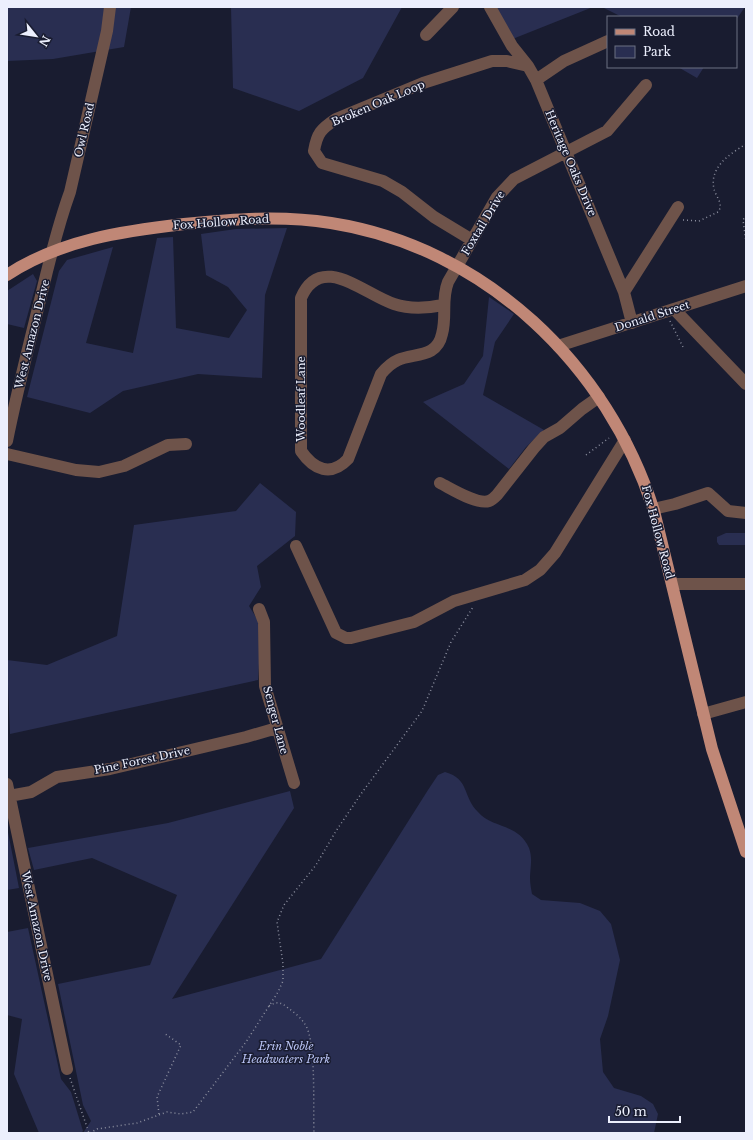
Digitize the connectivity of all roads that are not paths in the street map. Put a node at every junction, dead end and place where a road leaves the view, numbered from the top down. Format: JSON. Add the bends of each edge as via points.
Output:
{"nodes":[{"id":1,"x":110,"y":7,"type":"edge"},
{"id":2,"x":452,"y":7,"type":"edge"},
{"id":3,"x":490,"y":7,"type":"edge"},
{"id":4,"x":426,"y":35,"type":"dead end"},
{"id":5,"x":607,"y":41,"type":"edge"},
{"id":6,"x":528,"y":66,"type":"junction"},
{"id":7,"x":536,"y":80,"type":"junction"},
{"id":8,"x":646,"y":85,"type":"dead end"},
{"id":9,"x":568,"y":152,"type":"junction"},
{"id":10,"x":675,"y":211,"type":"road end"},
{"id":11,"x":472,"y":240,"type":"junction"},
{"id":12,"x":52,"y":251,"type":"junction"},
{"id":13,"x":457,"y":267,"type":"junction"},
{"id":14,"x":7,"y":275,"type":"edge"},
{"id":15,"x":746,"y":286,"type":"edge"},
{"id":16,"x":624,"y":292,"type":"junction"},
{"id":17,"x":444,"y":305,"type":"junction"},
{"id":18,"x":671,"y":310,"type":"junction"},
{"id":19,"x":632,"y":323,"type":"junction"},
{"id":20,"x":558,"y":346,"type":"junction"},
{"id":21,"x":746,"y":384,"type":"edge"},
{"id":22,"x":599,"y":397,"type":"junction"},
{"id":23,"x":7,"y":440,"type":"edge"},
{"id":24,"x":625,"y":440,"type":"junction"},
{"id":25,"x":186,"y":444,"type":"dead end"},
{"id":26,"x":7,"y":454,"type":"edge"},
{"id":27,"x":440,"y":483,"type":"dead end"},
{"id":28,"x":653,"y":509,"type":"junction"},
{"id":29,"x":746,"y":513,"type":"edge"},
{"id":30,"x":296,"y":546,"type":"dead end"},
{"id":31,"x":672,"y":584,"type":"junction"},
{"id":32,"x":746,"y":584,"type":"edge"},
{"id":33,"x":259,"y":609,"type":"dead end"},
{"id":34,"x":746,"y":702,"type":"edge"},
{"id":35,"x":703,"y":714,"type":"junction"},
{"id":36,"x":277,"y":728,"type":"junction"},
{"id":37,"x":294,"y":783,"type":"dead end"},
{"id":38,"x":7,"y":784,"type":"edge"},
{"id":39,"x":9,"y":796,"type":"junction"},
{"id":40,"x":746,"y":852,"type":"edge"},
{"id":41,"x":67,"y":1069,"type":"road end"}],
"edges":[{"from":1,"to":12,"type":"street","name":"Owl Road","via":[[107,32],[70,192]]},
{"from":2,"to":4,"type":"street"},
{"from":3,"to":6,"type":"street","via":[[512,46]]},
{"from":5,"to":7,"type":"street","via":[[564,61]]},
{"from":6,"to":7,"type":"street"},
{"from":6,"to":11,"type":"street","name":"Broken Oak Loop","via":[[492,61],[423,83],[336,119],[324,127],[316,137],[314,151],[322,164],[383,181]]},
{"from":7,"to":9,"type":"street","name":"Heritage Oaks Drive"},
{"from":8,"to":9,"type":"street","name":"Foxtail Drive","via":[[607,131]]},
{"from":9,"to":11,"type":"street","name":"Foxtail Drive","via":[[514,179],[505,187]]},
{"from":9,"to":16,"type":"street","name":"Heritage Oaks Drive"},
{"from":10,"to":16,"type":"street"},
{"from":11,"to":13,"type":"street","name":"Foxtail Drive"},
{"from":12,"to":13,"type":"main road","name":"Fox Hollow Road","via":[[108,235],[261,217],[330,222],[377,232],[426,251]]},
{"from":12,"to":14,"type":"main road","name":"Fox Hollow Road"},
{"from":12,"to":23,"type":"street","name":"West Amazon Drive"},
{"from":13,"to":17,"type":"street","name":"Woodleaf Lane","via":[[444,293]]},
{"from":13,"to":20,"type":"main road","name":"Fox Hollow Road","via":[[505,297],[542,328]]},
{"from":15,"to":18,"type":"street","name":"Donald Street"},
{"from":16,"to":19,"type":"street","name":"Heritage Oaks Drive"},
{"from":17,"to":17,"type":"street","name":"Woodleaf Lane","via":[[443,334],[433,350],[424,355],[398,360],[381,374],[348,459],[336,469],[326,470],[307,459],[301,451],[301,298],[305,289],[317,280],[331,276],[348,281],[384,300],[407,307]]},
{"from":18,"to":19,"type":"street","name":"Donald Street"},
{"from":18,"to":21,"type":"street"},
{"from":19,"to":20,"type":"street","name":"Donald Street"},
{"from":20,"to":22,"type":"main road","name":"Fox Hollow Road"},
{"from":22,"to":24,"type":"main road","name":"Fox Hollow Road"},
{"from":22,"to":27,"type":"street","via":[[560,428],[544,437],[497,495],[489,501],[472,499]]},
{"from":24,"to":28,"type":"main road","name":"Fox Hollow Road","via":[[643,478]]},
{"from":24,"to":30,"type":"street","via":[[554,553],[540,570],[524,580],[454,601],[414,622],[351,638],[336,633]]},
{"from":25,"to":26,"type":"street","via":[[168,445],[124,466],[99,472],[76,470]]},
{"from":28,"to":29,"type":"street","via":[[708,493],[728,511]]},
{"from":28,"to":31,"type":"main road","name":"Fox Hollow Road"},
{"from":31,"to":32,"type":"street"},
{"from":31,"to":35,"type":"main road","name":"Fox Hollow Road"},
{"from":33,"to":36,"type":"street","name":"Senger Lane","via":[[264,622],[265,686]]},
{"from":34,"to":35,"type":"street"},
{"from":35,"to":40,"type":"main road","name":"Fox Hollow Road","via":[[713,755]]},
{"from":36,"to":37,"type":"street","name":"Senger Lane"},
{"from":36,"to":39,"type":"street","name":"Pine Forest Drive","via":[[118,767],[57,778],[31,792]]},
{"from":38,"to":39,"type":"street","name":"West Amazon Drive"},
{"from":39,"to":41,"type":"street","name":"West Amazon Drive"}]}
